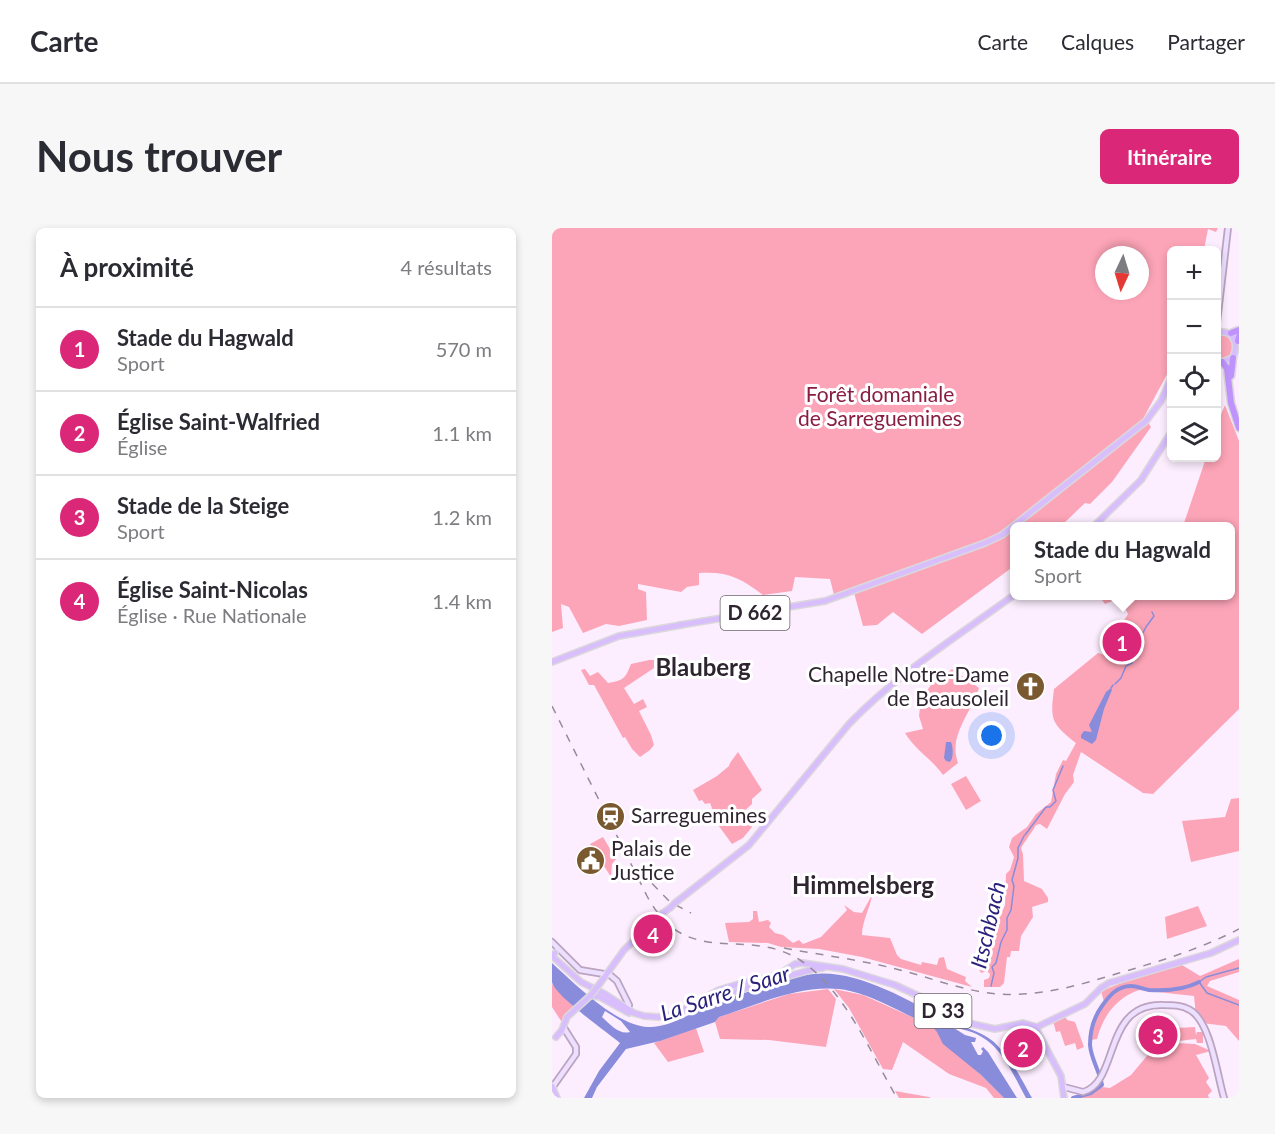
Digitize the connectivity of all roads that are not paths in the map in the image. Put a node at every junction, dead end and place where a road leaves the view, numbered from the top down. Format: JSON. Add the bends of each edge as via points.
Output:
{"nodes":[{"id":1,"x":1227,"y":228,"type":"edge"},
{"id":2,"x":1221,"y":300,"type":"edge"},
{"id":3,"x":1221,"y":325,"type":"edge"},
{"id":4,"x":1239,"y":330,"type":"edge"},
{"id":5,"x":1221,"y":332,"type":"edge"},
{"id":6,"x":1228,"y":332,"type":"junction"},
{"id":7,"x":1238,"y":338,"type":"edge"},
{"id":8,"x":1233,"y":358,"type":"junction"},
{"id":9,"x":1221,"y":360,"type":"edge"},
{"id":10,"x":1221,"y":363,"type":"edge"},
{"id":11,"x":1167,"y":387,"type":"edge"},
{"id":12,"x":1239,"y":423,"type":"edge"},
{"id":13,"x":1239,"y":428,"type":"edge"},
{"id":14,"x":1167,"y":439,"type":"edge"},
{"id":15,"x":1018,"y":522,"type":"edge"},
{"id":16,"x":1098,"y":522,"type":"edge"},
{"id":17,"x":1010,"y":529,"type":"edge"},
{"id":18,"x":1010,"y":598,"type":"edge"},
{"id":19,"x":552,"y":662,"type":"edge"},
{"id":20,"x":1239,"y":940,"type":"edge"},
{"id":21,"x":552,"y":944,"type":"edge"},
{"id":22,"x":554,"y":954,"type":"edge"},
{"id":23,"x":858,"y":973,"type":"junction"},
{"id":24,"x":606,"y":975,"type":"junction"},
{"id":25,"x":591,"y":995,"type":"junction"},
{"id":26,"x":626,"y":1010,"type":"junction"},
{"id":27,"x":571,"y":1013,"type":"junction"},
{"id":28,"x":1036,"y":1029,"type":"junction"},
{"id":29,"x":565,"y":1032,"type":"junction"},
{"id":30,"x":554,"y":1038,"type":"edge"},
{"id":31,"x":553,"y":1086,"type":"edge"},
{"id":32,"x":1064,"y":1087,"type":"junction"},
{"id":33,"x":555,"y":1097,"type":"edge"},
{"id":34,"x":1064,"y":1097,"type":"edge"},
{"id":35,"x":1224,"y":1098,"type":"edge"}],
"edges":[{"from":1,"to":2,"type":"street"},
{"from":3,"to":6,"type":"street"},
{"from":4,"to":6,"type":"highway"},
{"from":5,"to":6,"type":"main road"},
{"from":6,"to":7,"type":"main road"},
{"from":7,"to":8,"type":"main road"},
{"from":8,"to":9,"type":"main road"},
{"from":8,"to":12,"type":"highway","via":[[1231,390]]},
{"from":10,"to":13,"type":"highway","via":[[1227,368]]},
{"from":11,"to":15,"type":"main road","number":"D 662","via":[[1146,421]]},
{"from":14,"to":16,"type":"main road","via":[[1141,480]]},
{"from":17,"to":19,"type":"main road","number":"D 662","via":[[985,543],[855,591],[619,636]]},
{"from":18,"to":24,"type":"main road","via":[[866,707],[749,845],[650,923]]},
{"from":20,"to":28,"type":"main road","via":[[1201,956],[1104,983],[1085,1004]]},
{"from":21,"to":22,"type":"street"},
{"from":22,"to":24,"type":"street","via":[[581,970]]},
{"from":22,"to":26,"type":"main road","number":"D 33","via":[[581,982]]},
{"from":23,"to":26,"type":"main road","number":"D 33","via":[[798,965],[782,976],[666,1018],[647,1019]]},
{"from":23,"to":26,"type":"main road","number":"D 33","via":[[795,964],[770,978],[726,988],[671,1015],[644,1016]]},
{"from":23,"to":28,"type":"main road","number":"D 33","via":[[916,994],[951,1017],[968,1023],[995,1029],[1023,1023]]},
{"from":24,"to":25,"type":"main road","bridge":true},
{"from":24,"to":26,"type":"street","via":[[619,984],[629,1005]]},
{"from":25,"to":26,"type":"main road","number":"D 33"},
{"from":25,"to":27,"type":"main road"},
{"from":27,"to":29,"type":"main road"},
{"from":27,"to":30,"type":"main road"},
{"from":28,"to":32,"type":"main road"},
{"from":29,"to":30,"type":"main road"},
{"from":29,"to":31,"type":"street","via":[[577,1051]]},
{"from":31,"to":33,"type":"main road"},
{"from":32,"to":34,"type":"main road"},
{"from":32,"to":35,"type":"street","via":[[1079,1092],[1095,1085],[1119,1031],[1138,1009],[1178,1006],[1191,1010],[1202,1023]]}]}
